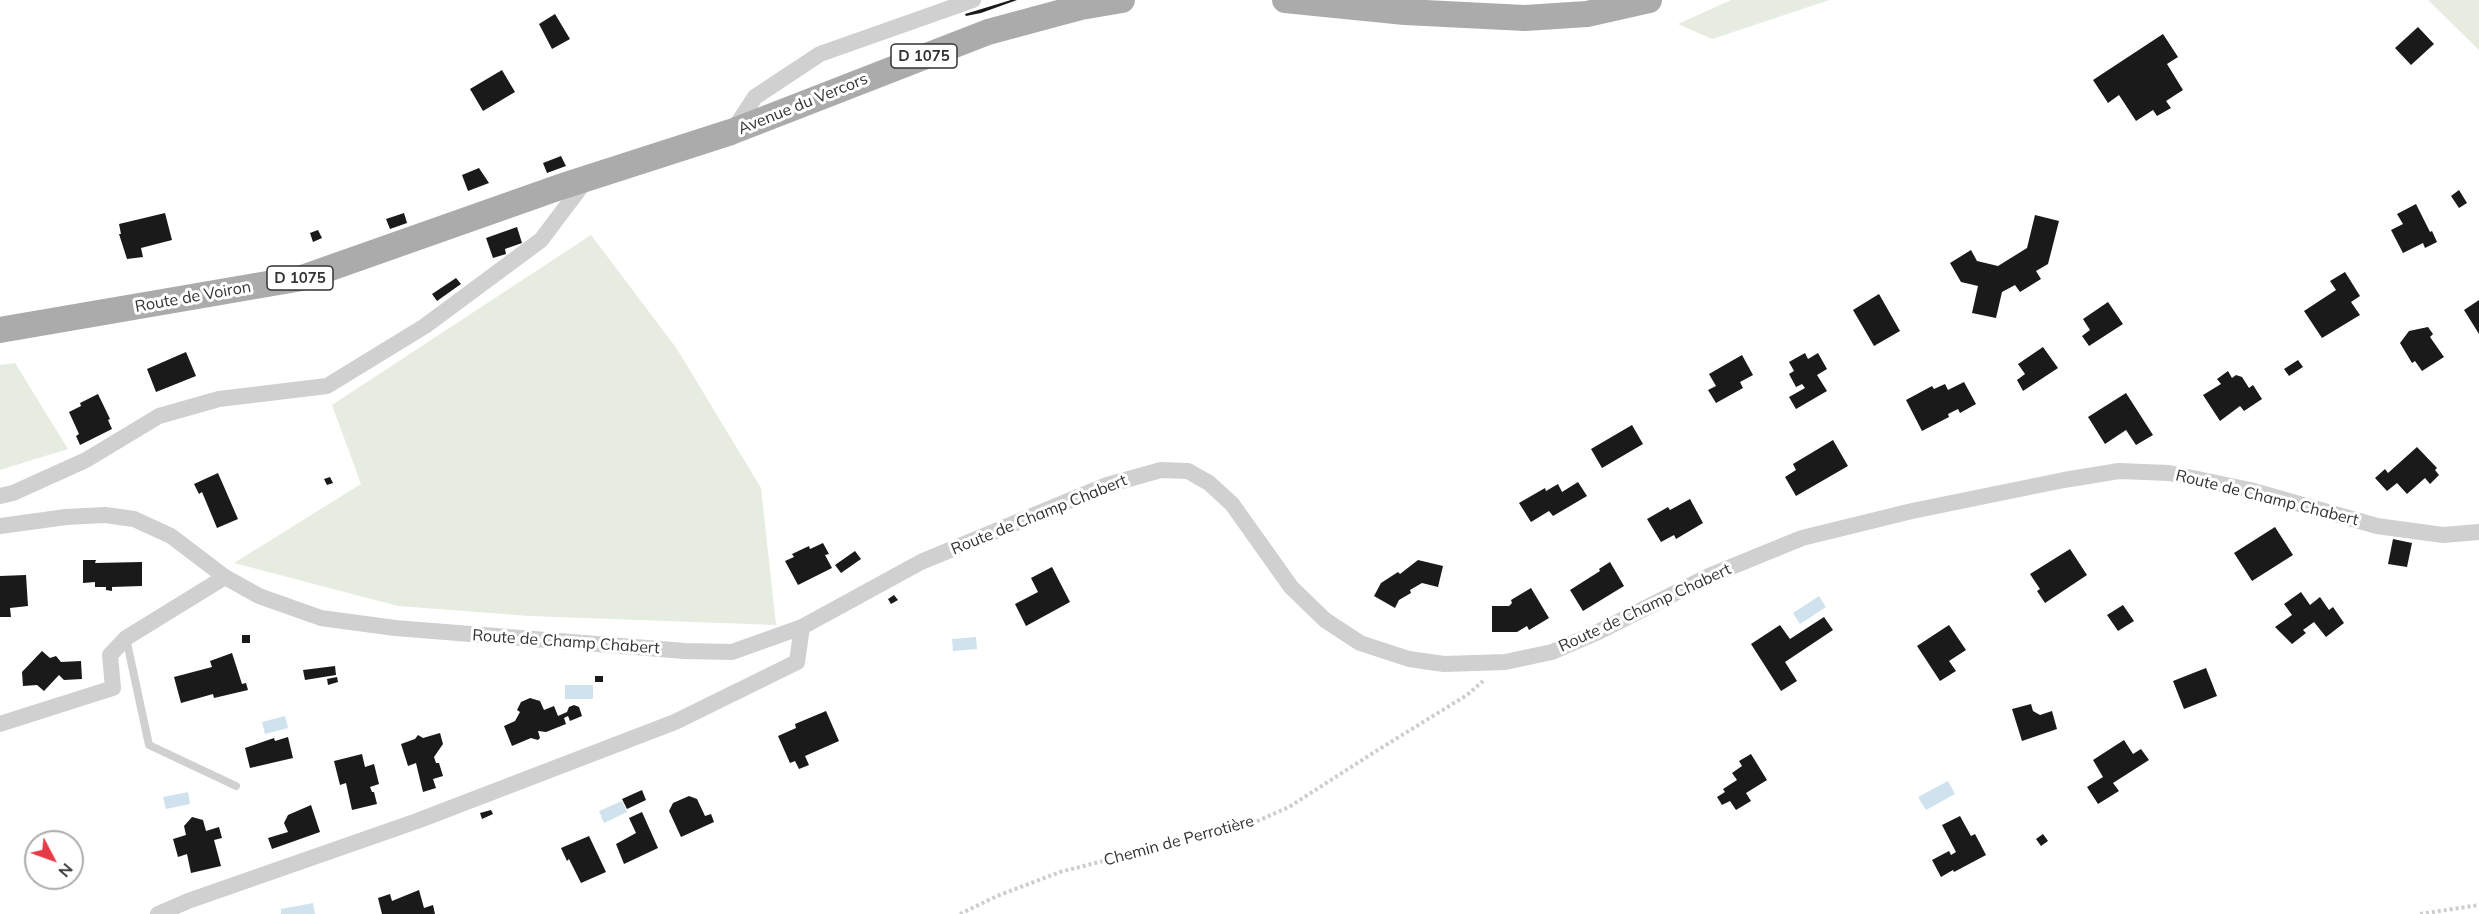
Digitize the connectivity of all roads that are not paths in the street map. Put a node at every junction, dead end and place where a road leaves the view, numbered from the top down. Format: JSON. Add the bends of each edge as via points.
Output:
{"nodes":[{"id":1,"x":973,"y":0,"type":"edge"},
{"id":2,"x":1122,"y":0,"type":"edge"},
{"id":3,"x":1285,"y":0,"type":"edge"},
{"id":4,"x":1649,"y":0,"type":"edge"},
{"id":5,"x":731,"y":132,"type":"junction"},
{"id":6,"x":587,"y":180,"type":"junction"},
{"id":7,"x":0,"y":330,"type":"edge"},
{"id":8,"x":0,"y":496,"type":"edge"},
{"id":9,"x":0,"y":526,"type":"edge"},
{"id":10,"x":2479,"y":532,"type":"edge"},
{"id":11,"x":225,"y":577,"type":"junction"},
{"id":12,"x":802,"y":627,"type":"junction"},
{"id":13,"x":126,"y":638,"type":"junction"},
{"id":14,"x":0,"y":724,"type":"edge"},
{"id":15,"x":236,"y":786,"type":"dead end"},
{"id":16,"x":158,"y":914,"type":"edge"}],
"edges":[{"from":1,"to":5,"type":"street","via":[[820,54],[755,97]]},
{"from":2,"to":5,"type":"main road","name":"Avenue du Vercors","number":"D 1075","via":[[988,32]]},
{"from":3,"to":4,"type":"main road","via":[[1524,18],[1587,14]]},
{"from":5,"to":6,"type":"main road","name":"Avenue du Vercors","number":"D 1075"},
{"from":6,"to":7,"type":"main road","name":"Route de Voiron","number":"D 1075","via":[[302,278]]},
{"from":6,"to":8,"type":"street","via":[[542,240],[425,326],[327,386],[219,399],[159,416],[86,460]]},
{"from":9,"to":11,"type":"street","name":"Route de Champ Chabert","via":[[66,517],[105,515],[134,519],[171,536]]},
{"from":10,"to":12,"type":"street","name":"Route de Champ Chabert","via":[[2443,535],[2377,526],[2169,472],[2119,471],[1912,511],[1802,538],[1708,576],[1552,652],[1505,662],[1444,664],[1409,659],[1360,643],[1325,620],[1291,587],[1232,504],[1188,471],[1161,470],[1099,489],[921,562]]},
{"from":11,"to":12,"type":"street","name":"Route de Champ Chabert","via":[[259,596],[321,618],[395,628],[732,652]]},
{"from":11,"to":13,"type":"street"},
{"from":12,"to":16,"type":"street","via":[[797,662],[675,722]]},
{"from":13,"to":14,"type":"street","via":[[110,654],[113,688]]},
{"from":13,"to":15,"type":"lane","via":[[149,745]]}]}
